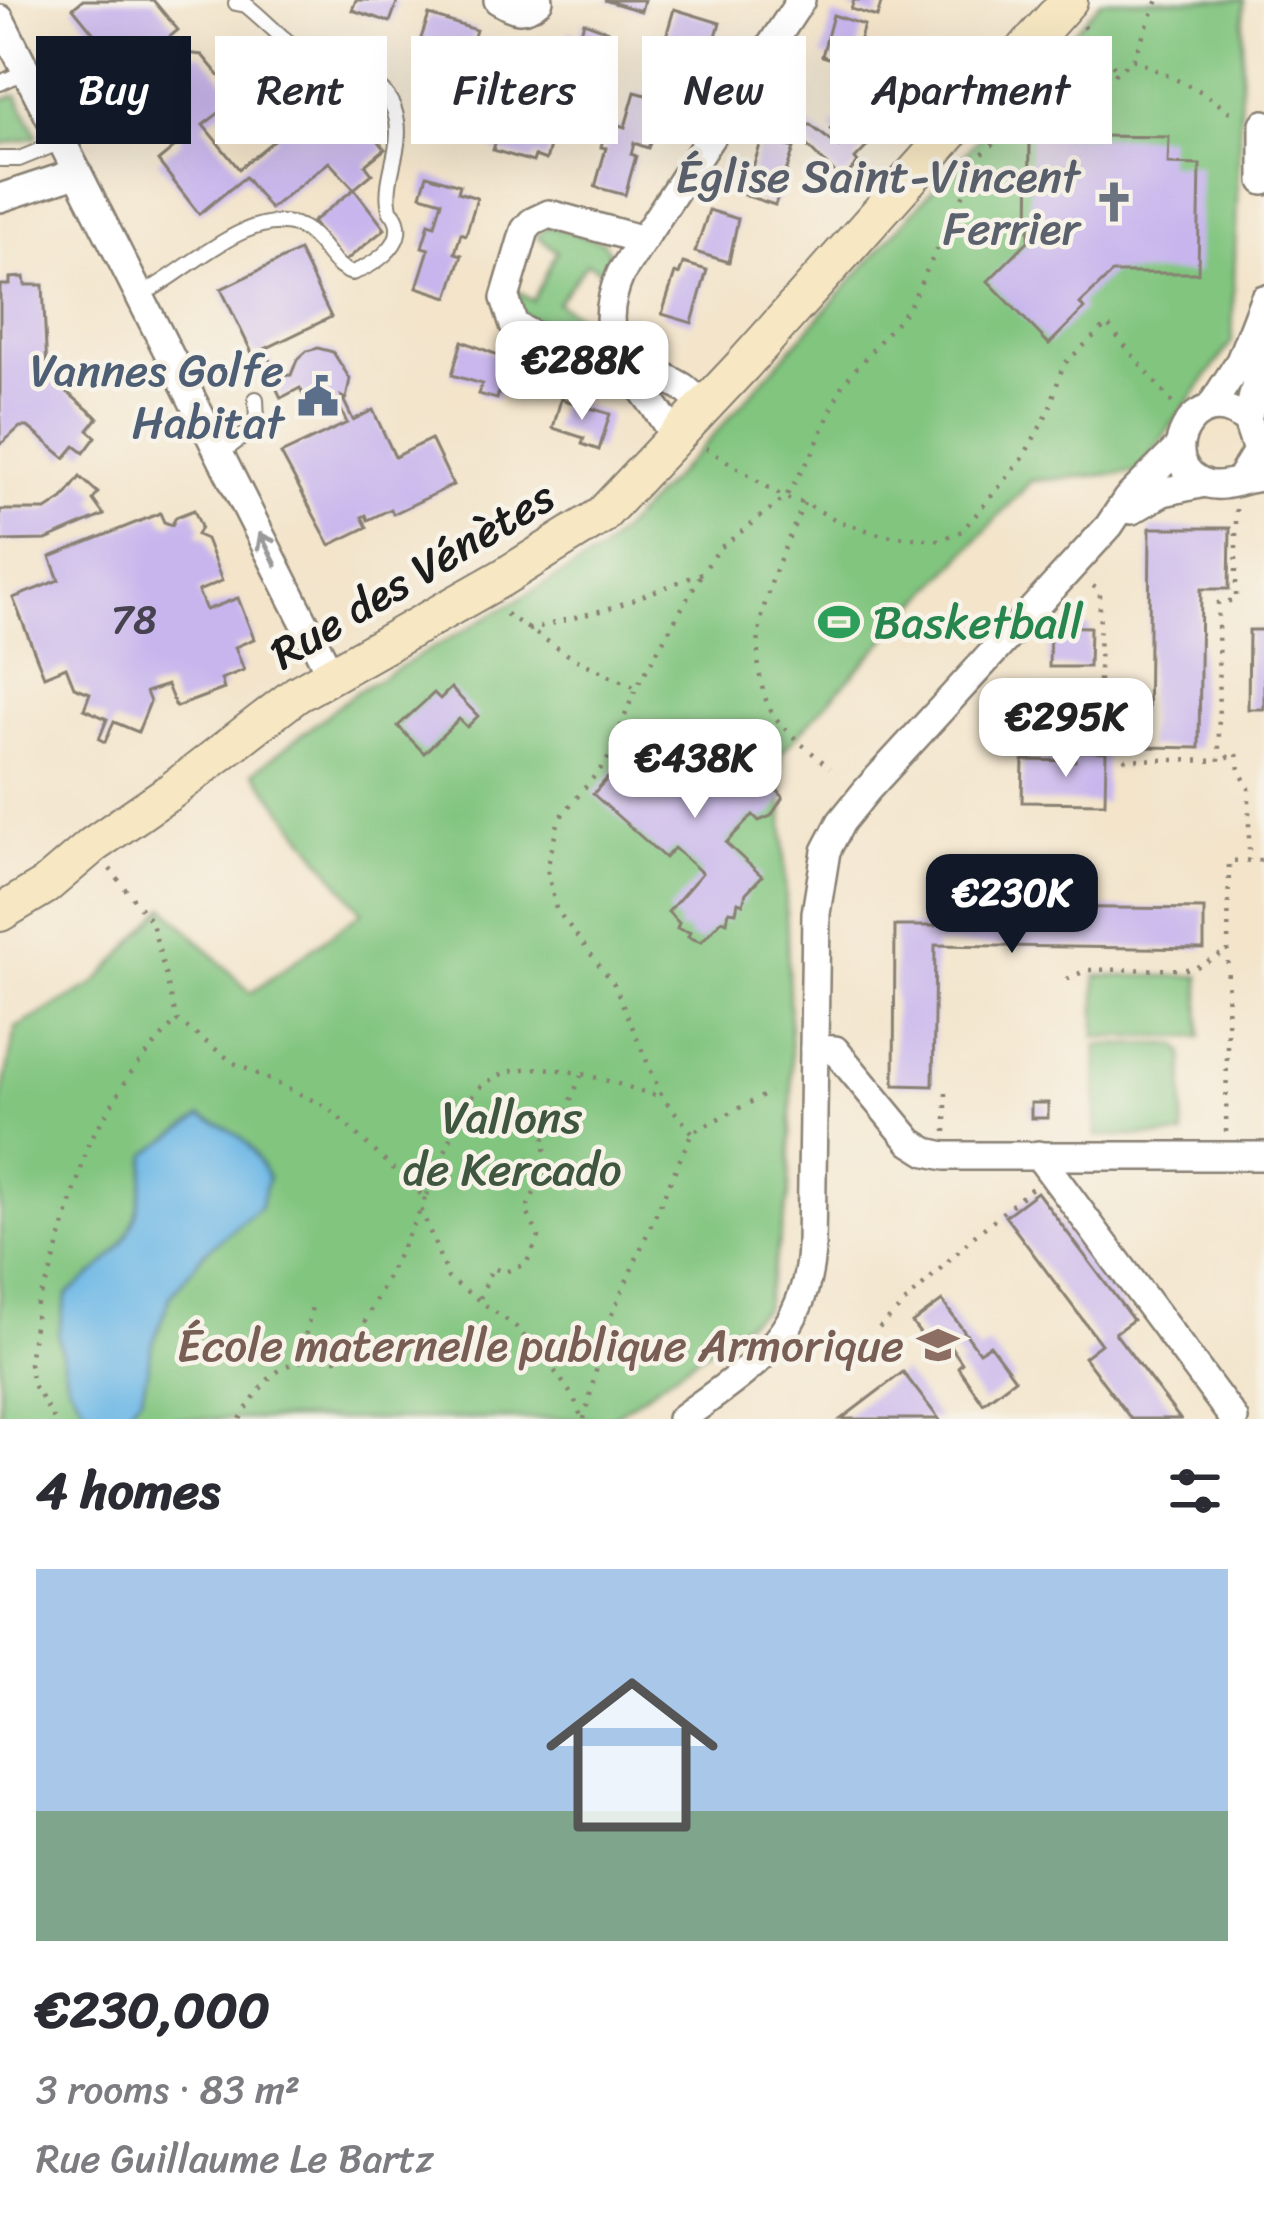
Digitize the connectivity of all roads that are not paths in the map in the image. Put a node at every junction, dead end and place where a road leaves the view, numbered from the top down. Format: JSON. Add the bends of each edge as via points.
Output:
{"nodes":[{"id":1,"x":498,"y":0,"type":"edge"},
{"id":2,"x":538,"y":0,"type":"edge"},
{"id":3,"x":801,"y":0,"type":"edge"},
{"id":4,"x":1067,"y":1,"type":"edge"},
{"id":5,"x":236,"y":3,"type":"dead end"},
{"id":6,"x":0,"y":19,"type":"edge"},
{"id":7,"x":13,"y":77,"type":"edge"},
{"id":8,"x":36,"y":108,"type":"edge"},
{"id":9,"x":1264,"y":124,"type":"edge"},
{"id":10,"x":1264,"y":138,"type":"edge"},
{"id":11,"x":56,"y":144,"type":"edge"},
{"id":12,"x":62,"y":144,"type":"edge"},
{"id":13,"x":0,"y":159,"type":"edge"},
{"id":14,"x":76,"y":173,"type":"junction"},
{"id":15,"x":1264,"y":182,"type":"edge"},
{"id":16,"x":0,"y":198,"type":"edge"},
{"id":17,"x":643,"y":240,"type":"junction"},
{"id":18,"x":140,"y":295,"type":"junction"},
{"id":19,"x":1264,"y":297,"type":"edge"},
{"id":20,"x":616,"y":348,"type":"junction"},
{"id":21,"x":1264,"y":349,"type":"edge"},
{"id":22,"x":256,"y":399,"type":"dead end"},
{"id":23,"x":689,"y":423,"type":"junction"},
{"id":24,"x":1193,"y":426,"type":"junction"},
{"id":25,"x":1256,"y":436,"type":"edge"},
{"id":26,"x":220,"y":454,"type":"junction"},
{"id":27,"x":1204,"y":483,"type":"junction"},
{"id":28,"x":1247,"y":485,"type":"edge"},
{"id":29,"x":1109,"y":526,"type":"junction"},
{"id":30,"x":329,"y":673,"type":"junction"},
{"id":31,"x":0,"y":913,"type":"edge"},
{"id":32,"x":814,"y":1049,"type":"junction"},
{"id":33,"x":1264,"y":1156,"type":"edge"},
{"id":34,"x":1044,"y":1164,"type":"junction"},
{"id":35,"x":681,"y":1419,"type":"edge"},
{"id":36,"x":1234,"y":1419,"type":"edge"}],
"edges":[{"from":1,"to":2,"type":"street","via":[[518,11]]},
{"from":3,"to":17,"type":"street"},
{"from":4,"to":23,"type":"street","name":"Rue des Vénètes"},
{"from":5,"to":18,"type":"lane","via":[[309,58],[384,92],[398,125],[389,196],[396,236],[382,256],[352,273],[340,270],[303,227],[271,224],[205,250]]},
{"from":6,"to":7,"type":"street"},
{"from":7,"to":8,"type":"street"},
{"from":9,"to":10,"type":"street"},
{"from":10,"to":15,"type":"street"},
{"from":11,"to":13,"type":"lane"},
{"from":12,"to":14,"type":"street"},
{"from":14,"to":16,"type":"street"},
{"from":14,"to":18,"type":"street"},
{"from":17,"to":20,"type":"street","via":[[611,296]]},
{"from":17,"to":20,"type":"street","via":[[540,217],[526,230],[505,298],[514,325],[536,337]]},
{"from":18,"to":26,"type":"street"},
{"from":19,"to":24,"type":"street","via":[[1240,361]]},
{"from":20,"to":23,"type":"street"},
{"from":20,"to":23,"type":"street","via":[[683,387]]},
{"from":21,"to":25,"type":"street"},
{"from":22,"to":26,"type":"lane","via":[[257,420]]},
{"from":23,"to":30,"type":"street","name":"Rue des Vénètes","via":[[601,516]]},
{"from":24,"to":25,"type":"street","via":[[1232,410]]},
{"from":24,"to":27,"type":"street","via":[[1186,469]]},
{"from":24,"to":29,"type":"street"},
{"from":25,"to":28,"type":"street"},
{"from":30,"to":26,"type":"street","one_way":true},
{"from":27,"to":28,"type":"street"},
{"from":27,"to":29,"type":"street","via":[[1162,492]]},
{"from":29,"to":32,"type":"street","via":[[866,790],[834,836],[816,914]]},
{"from":30,"to":31,"type":"street","name":"Rue des Vénètes"},
{"from":32,"to":34,"type":"street","via":[[835,1050],[927,1152]]},
{"from":32,"to":35,"type":"street","via":[[804,1299],[776,1343]]},
{"from":33,"to":34,"type":"street"},
{"from":34,"to":36,"type":"street"}]}
